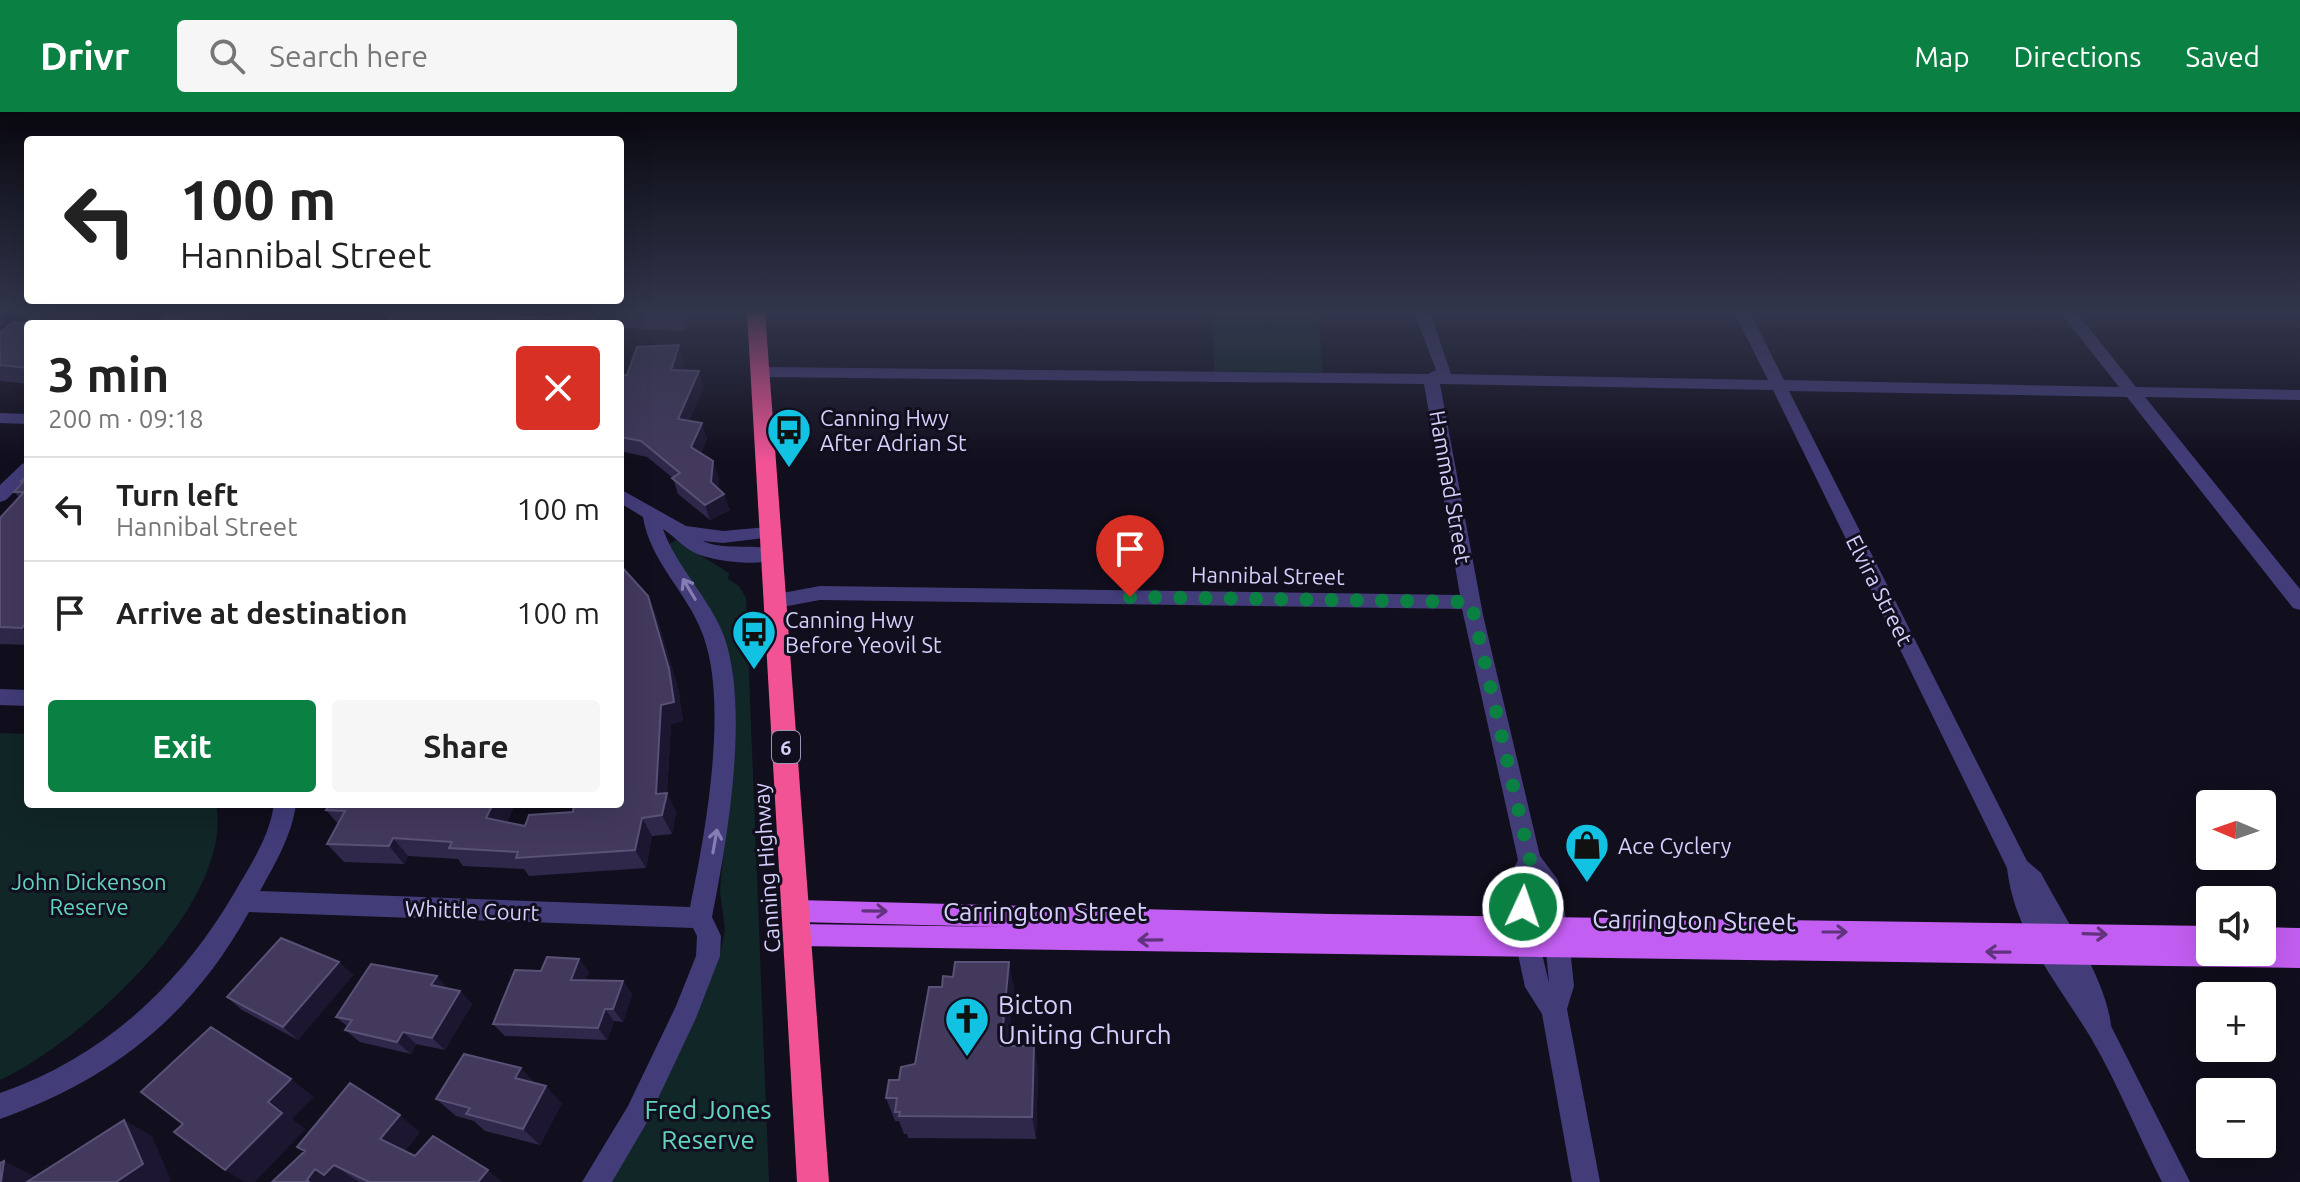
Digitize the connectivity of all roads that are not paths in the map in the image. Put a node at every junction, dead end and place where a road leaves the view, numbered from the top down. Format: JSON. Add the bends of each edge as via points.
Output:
{"nodes":[{"id":1,"x":760,"y":362,"type":"edge"},
{"id":2,"x":1441,"y":362,"type":"edge"},
{"id":3,"x":1767,"y":362,"type":"edge"},
{"id":4,"x":2108,"y":362,"type":"edge"},
{"id":5,"x":761,"y":372,"type":"junction"},
{"id":6,"x":1431,"y":379,"type":"junction"},
{"id":7,"x":1779,"y":387,"type":"junction"},
{"id":8,"x":2133,"y":394,"type":"junction"},
{"id":9,"x":2300,"y":395,"type":"edge"},
{"id":10,"x":0,"y":418,"type":"edge"},
{"id":11,"x":24,"y":419,"type":"edge"},
{"id":12,"x":24,"y":472,"type":"edge"},
{"id":13,"x":0,"y":496,"type":"edge"},
{"id":14,"x":624,"y":497,"type":"edge"},
{"id":15,"x":651,"y":513,"type":"junction"},
{"id":16,"x":773,"y":543,"type":"junction"},
{"id":17,"x":777,"y":601,"type":"junction"},
{"id":18,"x":1471,"y":602,"type":"junction"},
{"id":19,"x":2300,"y":603,"type":"edge"},
{"id":20,"x":0,"y":697,"type":"edge"},
{"id":21,"x":24,"y":698,"type":"edge"},
{"id":22,"x":285,"y":808,"type":"edge"},
{"id":23,"x":1530,"y":860,"type":"junction"},
{"id":24,"x":244,"y":901,"type":"junction"},
{"id":25,"x":700,"y":918,"type":"junction"},
{"id":26,"x":798,"y":923,"type":"junction"},
{"id":27,"x":1527,"y":937,"type":"junction"},
{"id":28,"x":1557,"y":937,"type":"junction"},
{"id":29,"x":2196,"y":937,"type":"edge"},
{"id":30,"x":2276,"y":938,"type":"edge"},
{"id":31,"x":2300,"y":939,"type":"edge"},
{"id":32,"x":2055,"y":942,"type":"junction"},
{"id":33,"x":2300,"y":957,"type":"edge"},
{"id":34,"x":1554,"y":1009,"type":"junction"},
{"id":35,"x":0,"y":1106,"type":"edge"},
{"id":36,"x":596,"y":1182,"type":"edge"},
{"id":37,"x":813,"y":1182,"type":"edge"},
{"id":38,"x":1586,"y":1182,"type":"edge"},
{"id":39,"x":2176,"y":1182,"type":"edge"}],
"edges":[{"from":1,"to":5,"type":"highway","name":"Canning Highway","number":"6"},
{"from":2,"to":6,"type":"street","name":"Hammad Street","via":[[1445,372]]},
{"from":3,"to":7,"type":"street","name":"Elvira Street"},
{"from":4,"to":8,"type":"street"},
{"from":5,"to":6,"type":"street"},
{"from":5,"to":16,"type":"highway","name":"Canning Highway","number":"6"},
{"from":6,"to":7,"type":"street"},
{"from":6,"to":18,"type":"street","name":"Hammad Street"},
{"from":7,"to":8,"type":"street"},
{"from":7,"to":32,"type":"street","name":"Elvira Street","via":[[2019,868],[2018,881]]},
{"from":8,"to":9,"type":"street"},
{"from":8,"to":19,"type":"street"},
{"from":10,"to":11,"type":"street"},
{"from":12,"to":13,"type":"street"},
{"from":14,"to":15,"type":"street"},
{"from":15,"to":16,"type":"street","via":[[682,532],[690,544],[713,553]]},
{"from":25,"to":15,"type":"street","one_way":true,"via":[[724,790],[719,664],[703,614],[658,546]]},
{"from":16,"to":17,"type":"highway","name":"Canning Highway","number":"6"},
{"from":17,"to":18,"type":"street","name":"Hannibal Street","via":[[820,593]]},
{"from":17,"to":26,"type":"highway","name":"Canning Highway","number":"6"},
{"from":18,"to":23,"type":"street","name":"Hammad Street"},
{"from":20,"to":21,"type":"street"},
{"from":22,"to":24,"type":"street","via":[[284,823]]},
{"from":23,"to":27,"type":"street","name":"Hammad Street","via":[[1520,880]]},
{"from":23,"to":28,"type":"street","name":"Hammad Street","via":[[1546,880]]},
{"from":24,"to":25,"type":"street","name":"Whittle Court"},
{"from":24,"to":35,"type":"street","via":[[207,958],[165,1008],[132,1036],[58,1083]]},
{"from":25,"to":36,"type":"street","via":[[709,936],[708,956],[687,1010],[637,1115]]},
{"from":26,"to":27,"type":"main road","name":"Carrington Street"},
{"from":26,"to":37,"type":"highway","name":"Canning Highway","number":"6"},
{"from":27,"to":28,"type":"main road","name":"Carrington Street"},
{"from":27,"to":34,"type":"street","name":"Hammad Street","via":[[1537,987]]},
{"from":28,"to":32,"type":"main road","name":"Carrington Street"},
{"from":28,"to":34,"type":"street","name":"Hammad Street","via":[[1562,986]]},
{"from":32,"to":29,"type":"main road","name":"Carrington Street","one_way":true},
{"from":30,"to":31,"type":"main road"},
{"from":32,"to":33,"type":"main road","name":"Carrington Street"},
{"from":32,"to":39,"type":"street","name":"Elvira Street","via":[[2081,1009],[2099,1028]]},
{"from":34,"to":38,"type":"street","name":"Hammad Street"}]}
